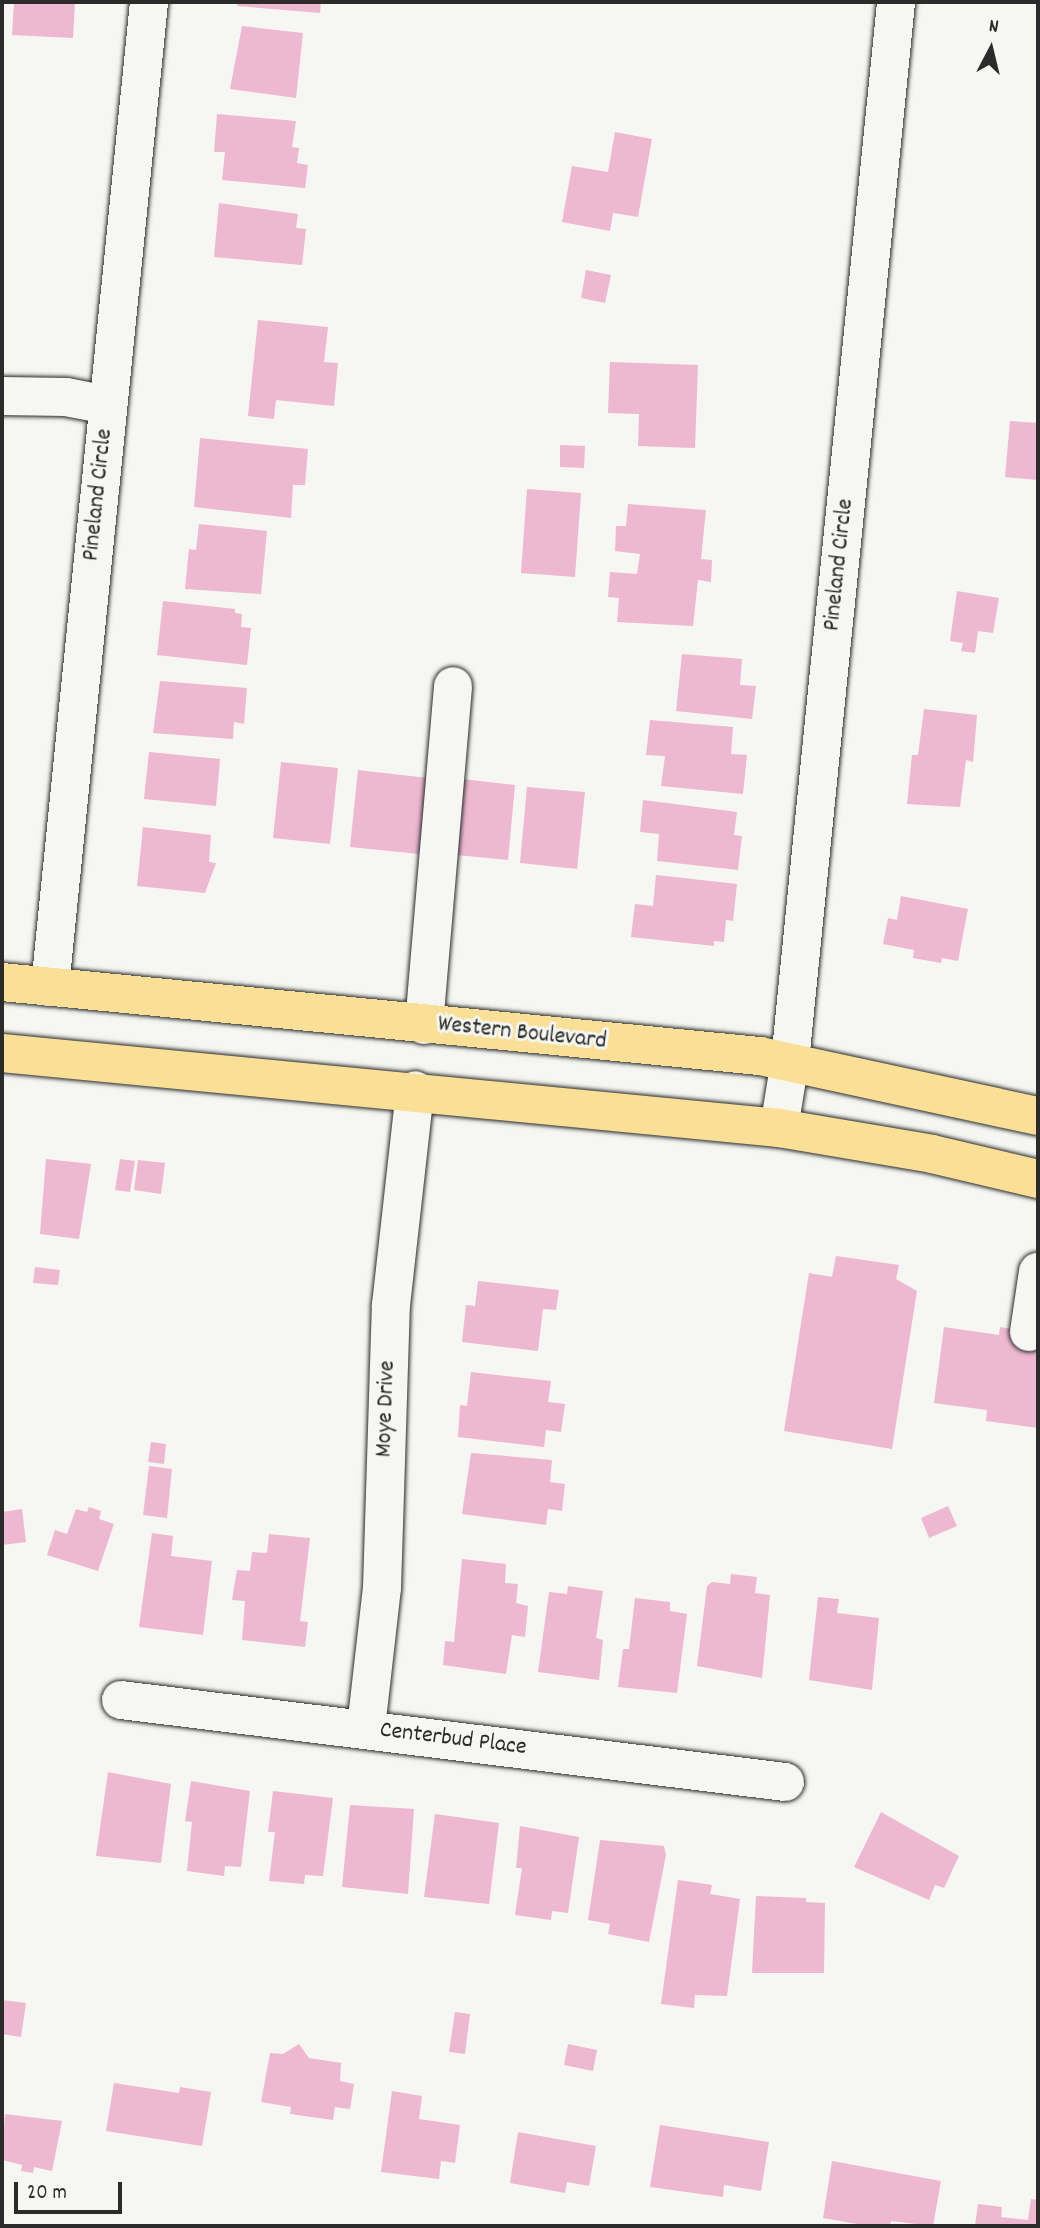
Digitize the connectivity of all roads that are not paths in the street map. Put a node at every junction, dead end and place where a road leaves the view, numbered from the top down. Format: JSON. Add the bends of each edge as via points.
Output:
{"nodes":[{"id":1,"x":149,"y":2,"type":"edge"},
{"id":2,"x":896,"y":2,"type":"edge"},
{"id":3,"x":2,"y":396,"type":"edge"},
{"id":4,"x":108,"y":405,"type":"junction"},
{"id":5,"x":453,"y":686,"type":"dead end"},
{"id":6,"x":2,"y":982,"type":"edge"},
{"id":7,"x":50,"y":987,"type":"junction"},
{"id":8,"x":424,"y":1025,"type":"junction"},
{"id":9,"x":2,"y":1053,"type":"edge"},
{"id":10,"x":790,"y":1061,"type":"junction"},
{"id":11,"x":415,"y":1090,"type":"junction"},
{"id":12,"x":1038,"y":1116,"type":"edge"},
{"id":13,"x":779,"y":1128,"type":"junction"},
{"id":14,"x":1038,"y":1180,"type":"edge"},
{"id":15,"x":1038,"y":1272,"type":"edge"},
{"id":16,"x":1029,"y":1332,"type":"dead end"},
{"id":17,"x":121,"y":1700,"type":"dead end"},
{"id":18,"x":366,"y":1728,"type":"junction"},
{"id":19,"x":785,"y":1782,"type":"dead end"}],
"edges":[{"from":1,"to":4,"type":"street","name":"Pineland Circle"},
{"from":2,"to":10,"type":"street","name":"Pineland Circle"},
{"from":3,"to":4,"type":"street","via":[[66,397]]},
{"from":4,"to":7,"type":"street","name":"Pineland Circle"},
{"from":5,"to":8,"type":"street"},
{"from":6,"to":7,"type":"main road","name":"Western Boulevard"},
{"from":7,"to":8,"type":"main road","name":"Western Boulevard"},
{"from":8,"to":10,"type":"main road","name":"Western Boulevard"},
{"from":9,"to":11,"type":"main road"},
{"from":10,"to":12,"type":"main road","name":"Western Boulevard"},
{"from":10,"to":13,"type":"street","name":"Pineland Circle"},
{"from":11,"to":13,"type":"main road"},
{"from":11,"to":18,"type":"street","name":"Moye Drive","via":[[391,1305],[382,1588]]},
{"from":13,"to":14,"type":"main road","via":[[932,1154]]},
{"from":15,"to":16,"type":"street"},
{"from":17,"to":18,"type":"street","name":"Centerbud Place"},
{"from":18,"to":19,"type":"street","name":"Centerbud Place"}]}
